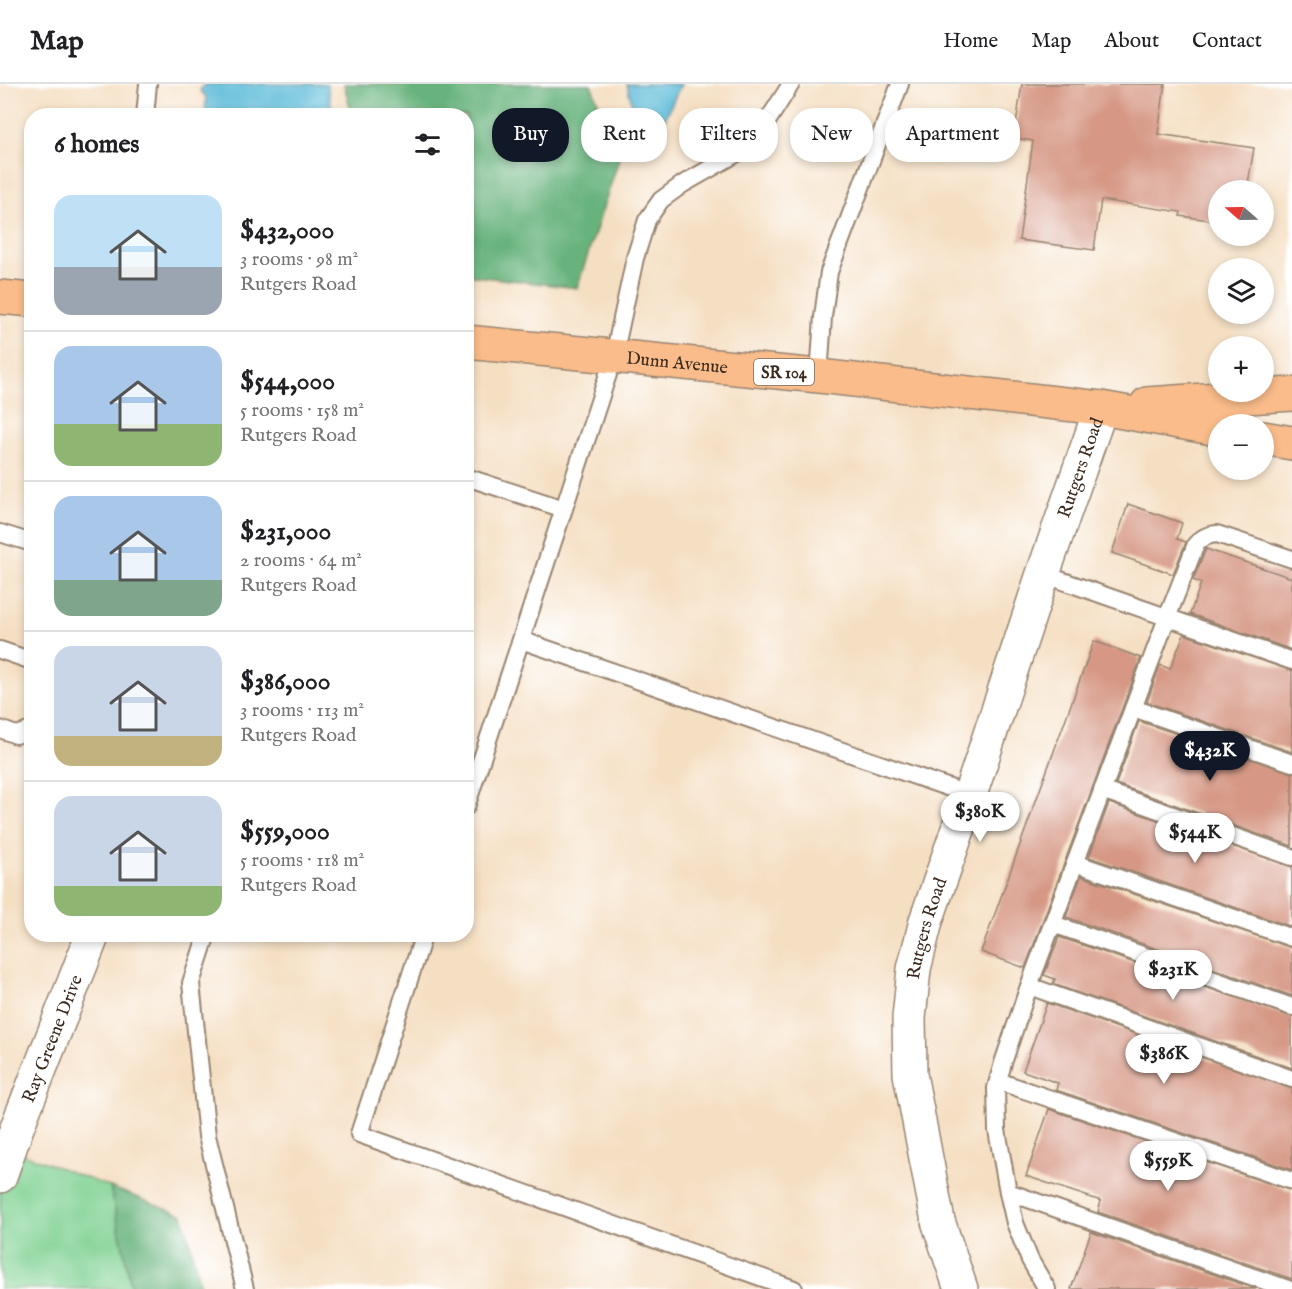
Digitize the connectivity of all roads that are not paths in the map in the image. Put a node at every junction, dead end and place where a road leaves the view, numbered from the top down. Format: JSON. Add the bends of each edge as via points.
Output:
{"nodes":[{"id":1,"x":148,"y":84,"type":"edge"},
{"id":2,"x":791,"y":84,"type":"edge"},
{"id":3,"x":900,"y":84,"type":"edge"},
{"id":4,"x":146,"y":108,"type":"edge"},
{"id":5,"x":0,"y":297,"type":"edge"},
{"id":6,"x":24,"y":299,"type":"edge"},
{"id":7,"x":474,"y":343,"type":"edge"},
{"id":8,"x":614,"y":356,"type":"junction"},
{"id":9,"x":819,"y":376,"type":"junction"},
{"id":10,"x":1292,"y":394,"type":"edge"},
{"id":11,"x":1101,"y":408,"type":"junction"},
{"id":12,"x":1208,"y":427,"type":"edge"},
{"id":13,"x":1274,"y":440,"type":"edge"},
{"id":14,"x":1292,"y":443,"type":"edge"},
{"id":15,"x":474,"y":480,"type":"edge"},
{"id":16,"x":564,"y":509,"type":"junction"},
{"id":17,"x":0,"y":533,"type":"edge"},
{"id":18,"x":24,"y":540,"type":"edge"},
{"id":19,"x":1292,"y":559,"type":"edge"},
{"id":20,"x":1043,"y":574,"type":"junction"},
{"id":21,"x":1167,"y":618,"type":"junction"},
{"id":22,"x":521,"y":640,"type":"junction"},
{"id":23,"x":0,"y":650,"type":"edge"},
{"id":24,"x":24,"y":658,"type":"edge"},
{"id":25,"x":1292,"y":661,"type":"edge"},
{"id":26,"x":1133,"y":708,"type":"junction"},
{"id":27,"x":0,"y":729,"type":"edge"},
{"id":28,"x":24,"y":732,"type":"edge"},
{"id":29,"x":1292,"y":763,"type":"edge"},
{"id":30,"x":474,"y":783,"type":"edge"},
{"id":31,"x":1102,"y":790,"type":"junction"},
{"id":32,"x":970,"y":795,"type":"junction"},
{"id":33,"x":1292,"y":857,"type":"edge"},
{"id":34,"x":1075,"y":863,"type":"junction"},
{"id":35,"x":1053,"y":924,"type":"junction"},
{"id":36,"x":1292,"y":938,"type":"edge"},
{"id":37,"x":90,"y":942,"type":"edge"},
{"id":38,"x":204,"y":942,"type":"edge"},
{"id":39,"x":421,"y":942,"type":"edge"},
{"id":40,"x":1029,"y":986,"type":"junction"},
{"id":41,"x":1292,"y":1007,"type":"edge"},
{"id":42,"x":1292,"y":1079,"type":"edge"},
{"id":43,"x":998,"y":1081,"type":"junction"},
{"id":44,"x":0,"y":1176,"type":"edge"},
{"id":45,"x":1292,"y":1180,"type":"edge"},
{"id":46,"x":1008,"y":1192,"type":"junction"},
{"id":47,"x":245,"y":1289,"type":"edge"},
{"id":48,"x":794,"y":1289,"type":"edge"},
{"id":49,"x":962,"y":1289,"type":"edge"},
{"id":50,"x":1047,"y":1289,"type":"edge"},
{"id":51,"x":1288,"y":1289,"type":"edge"}],
"edges":[{"from":1,"to":4,"type":"lane"},
{"from":2,"to":8,"type":"lane","via":[[765,125],[739,152],[661,200],[647,220]]},
{"from":3,"to":9,"type":"lane","via":[[829,272]]},
{"from":5,"to":6,"type":"main road"},
{"from":7,"to":8,"type":"main road","name":"Dunn Avenue","number":"SR 104"},
{"from":8,"to":9,"type":"main road","name":"Dunn Avenue","number":"SR 104"},
{"from":8,"to":16,"type":"lane"},
{"from":9,"to":11,"type":"main road","name":"Dunn Avenue","number":"SR 104"},
{"from":10,"to":11,"type":"main road","name":"Dunn Avenue","number":"SR 104"},
{"from":11,"to":12,"type":"main road","name":"Dunn Avenue","number":"SR 104"},
{"from":11,"to":20,"type":"street","name":"Rutgers Road"},
{"from":13,"to":14,"type":"main road"},
{"from":15,"to":16,"type":"lane"},
{"from":16,"to":22,"type":"lane"},
{"from":17,"to":18,"type":"lane"},
{"from":19,"to":21,"type":"lane","via":[[1229,537],[1208,534],[1196,544]]},
{"from":20,"to":21,"type":"lane"},
{"from":20,"to":32,"type":"street","name":"Rutgers Road"},
{"from":21,"to":25,"type":"lane"},
{"from":21,"to":26,"type":"lane"},
{"from":22,"to":30,"type":"lane"},
{"from":22,"to":32,"type":"lane"},
{"from":23,"to":24,"type":"lane"},
{"from":26,"to":29,"type":"lane"},
{"from":26,"to":31,"type":"lane"},
{"from":27,"to":28,"type":"lane","via":[[16,735]]},
{"from":31,"to":33,"type":"lane"},
{"from":31,"to":34,"type":"lane"},
{"from":32,"to":49,"type":"street","name":"Rutgers Road","via":[[926,921],[914,969],[909,1018],[910,1074],[938,1221]]},
{"from":34,"to":35,"type":"lane"},
{"from":34,"to":36,"type":"lane"},
{"from":35,"to":40,"type":"lane"},
{"from":35,"to":41,"type":"lane"},
{"from":37,"to":44,"type":"street","name":"Ray Greene Drive"},
{"from":38,"to":47,"type":"lane","via":[[191,983],[207,1136]]},
{"from":39,"to":48,"type":"lane","via":[[359,1134]]},
{"from":40,"to":42,"type":"lane"},
{"from":40,"to":43,"type":"lane"},
{"from":43,"to":45,"type":"lane"},
{"from":43,"to":46,"type":"lane","via":[[997,1130]]},
{"from":46,"to":50,"type":"lane","via":[[1015,1223]]},
{"from":46,"to":51,"type":"lane"}]}
